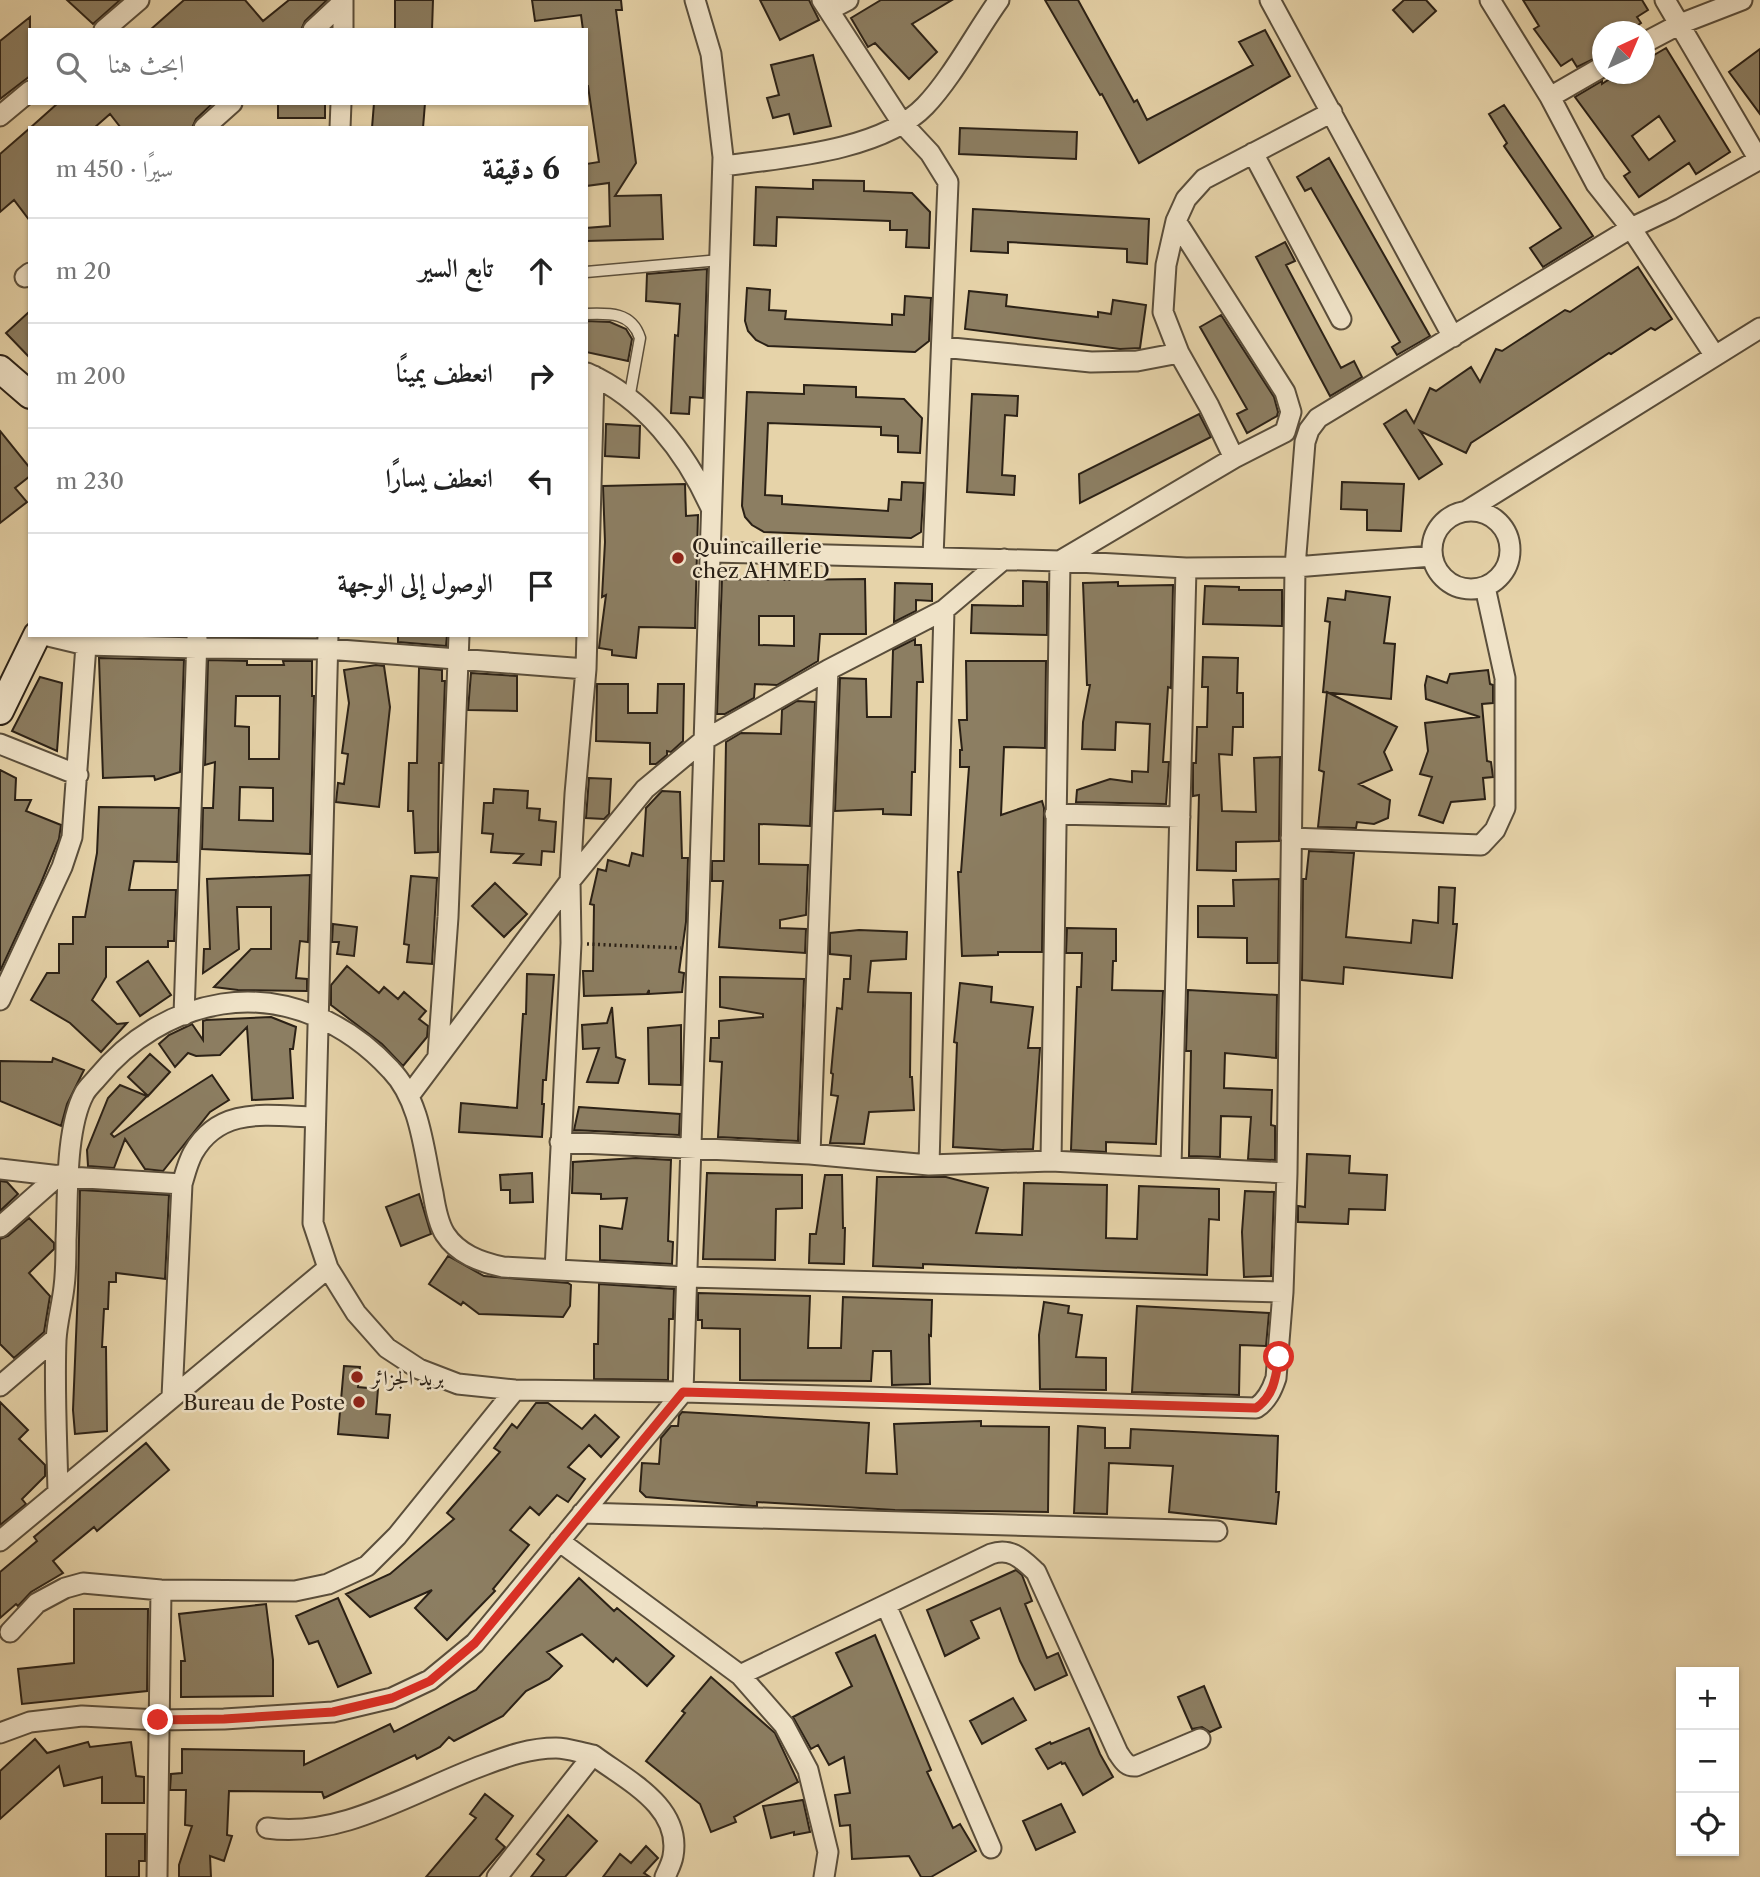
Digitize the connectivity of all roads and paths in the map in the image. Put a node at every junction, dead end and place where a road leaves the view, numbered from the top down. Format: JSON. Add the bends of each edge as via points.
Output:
{"nodes":[{"id":1,"x":139,"y":0,"type":"edge"},
{"id":2,"x":695,"y":0,"type":"edge"},
{"id":3,"x":848,"y":0,"type":"edge"},
{"id":4,"x":999,"y":0,"type":"edge"},
{"id":5,"x":1269,"y":0,"type":"edge"},
{"id":6,"x":1490,"y":0,"type":"edge"},
{"id":7,"x":1665,"y":0,"type":"edge"},
{"id":8,"x":1742,"y":0,"type":"edge"},
{"id":9,"x":343,"y":1,"type":"edge"},
{"id":10,"x":826,"y":5,"type":"edge"},
{"id":11,"x":1680,"y":24,"type":"junction"},
{"id":12,"x":106,"y":28,"type":"edge"},
{"id":13,"x":315,"y":28,"type":"edge"},
{"id":14,"x":343,"y":28,"type":"edge"},
{"id":15,"x":1655,"y":37,"type":"edge"},
{"id":16,"x":1592,"y":73,"type":"edge"},
{"id":17,"x":28,"y":93,"type":"edge"},
{"id":18,"x":1550,"y":96,"type":"junction"},
{"id":19,"x":230,"y":105,"type":"edge"},
{"id":20,"x":341,"y":105,"type":"edge"},
{"id":21,"x":1332,"y":112,"type":"junction"},
{"id":22,"x":0,"y":116,"type":"edge"},
{"id":23,"x":902,"y":123,"type":"junction"},
{"id":24,"x":210,"y":125,"type":"edge"},
{"id":25,"x":340,"y":126,"type":"edge"},
{"id":26,"x":1253,"y":153,"type":"junction"},
{"id":27,"x":1759,"y":159,"type":"edge"},
{"id":28,"x":723,"y":166,"type":"junction"},
{"id":29,"x":1176,"y":221,"type":"junction"},
{"id":30,"x":1631,"y":228,"type":"junction"},
{"id":31,"x":720,"y":260,"type":"junction"},
{"id":32,"x":588,"y":272,"type":"edge"},
{"id":33,"x":588,"y":314,"type":"edge"},
{"id":34,"x":1341,"y":319,"type":"dead end"},
{"id":35,"x":1760,"y":328,"type":"edge"},
{"id":36,"x":1453,"y":337,"type":"junction"},
{"id":37,"x":942,"y":347,"type":"junction"},
{"id":38,"x":1179,"y":353,"type":"junction"},
{"id":39,"x":1716,"y":356,"type":"junction"},
{"id":40,"x":0,"y":369,"type":"edge"},
{"id":41,"x":590,"y":374,"type":"edge"},
{"id":42,"x":28,"y":393,"type":"edge"},
{"id":43,"x":629,"y":400,"type":"junction"},
{"id":44,"x":1234,"y":458,"type":"junction"},
{"id":45,"x":1468,"y":510,"type":"junction"},
{"id":46,"x":713,"y":513,"type":"junction"},
{"id":47,"x":588,"y":522,"type":"edge"},
{"id":48,"x":712,"y":552,"type":"junction"},
{"id":49,"x":1432,"y":556,"type":"junction"},
{"id":50,"x":933,"y":558,"type":"junction"},
{"id":51,"x":1004,"y":559,"type":"junction"},
{"id":52,"x":1060,"y":561,"type":"junction"},
{"id":53,"x":1294,"y":567,"type":"junction"},
{"id":54,"x":1186,"y":568,"type":"junction"},
{"id":55,"x":1485,"y":587,"type":"junction"},
{"id":56,"x":944,"y":610,"type":"junction"},
{"id":57,"x":36,"y":637,"type":"edge"},
{"id":58,"x":52,"y":637,"type":"edge"},
{"id":59,"x":459,"y":637,"type":"edge"},
{"id":60,"x":586,"y":637,"type":"edge"},
{"id":61,"x":197,"y":642,"type":"edge"},
{"id":62,"x":328,"y":642,"type":"edge"},
{"id":63,"x":86,"y":645,"type":"junction"},
{"id":64,"x":458,"y":658,"type":"junction"},
{"id":65,"x":586,"y":669,"type":"junction"},
{"id":66,"x":828,"y":670,"type":"junction"},
{"id":67,"x":0,"y":712,"type":"edge"},
{"id":68,"x":704,"y":740,"type":"junction"},
{"id":69,"x":0,"y":744,"type":"edge"},
{"id":70,"x":78,"y":775,"type":"junction"},
{"id":71,"x":1055,"y":814,"type":"junction"},
{"id":72,"x":1180,"y":817,"type":"junction"},
{"id":73,"x":1291,"y":838,"type":"junction"},
{"id":74,"x":570,"y":881,"type":"junction"},
{"id":75,"x":571,"y":943,"type":"junction"},
{"id":76,"x":699,"y":949,"type":"junction"},
{"id":77,"x":0,"y":1000,"type":"edge"},
{"id":78,"x":184,"y":1015,"type":"junction"},
{"id":79,"x":318,"y":1017,"type":"junction"},
{"id":80,"x":438,"y":1056,"type":"junction"},
{"id":81,"x":409,"y":1096,"type":"junction"},
{"id":82,"x":315,"y":1117,"type":"junction"},
{"id":83,"x":560,"y":1142,"type":"junction"},
{"id":84,"x":692,"y":1150,"type":"junction"},
{"id":85,"x":810,"y":1154,"type":"junction"},
{"id":86,"x":1051,"y":1161,"type":"junction"},
{"id":87,"x":929,"y":1165,"type":"junction"},
{"id":88,"x":1171,"y":1167,"type":"junction"},
{"id":89,"x":0,"y":1168,"type":"edge"},
{"id":90,"x":1287,"y":1173,"type":"junction"},
{"id":91,"x":64,"y":1176,"type":"junction"},
{"id":92,"x":182,"y":1184,"type":"junction"},
{"id":93,"x":0,"y":1227,"type":"edge"},
{"id":94,"x":328,"y":1268,"type":"junction"},
{"id":95,"x":555,"y":1270,"type":"junction"},
{"id":96,"x":687,"y":1277,"type":"junction"},
{"id":97,"x":1283,"y":1292,"type":"junction"},
{"id":98,"x":56,"y":1338,"type":"junction"},
{"id":99,"x":0,"y":1386,"type":"edge"},
{"id":100,"x":515,"y":1390,"type":"junction"},
{"id":101,"x":683,"y":1392,"type":"junction"},
{"id":102,"x":172,"y":1397,"type":"junction"},
{"id":103,"x":58,"y":1493,"type":"junction"},
{"id":104,"x":582,"y":1513,"type":"junction"},
{"id":105,"x":1217,"y":1531,"type":"dead end"},
{"id":106,"x":0,"y":1541,"type":"edge"},
{"id":107,"x":559,"y":1541,"type":"junction"},
{"id":108,"x":161,"y":1590,"type":"junction"},
{"id":109,"x":886,"y":1605,"type":"junction"},
{"id":110,"x":10,"y":1632,"type":"dead end"},
{"id":111,"x":740,"y":1675,"type":"junction"},
{"id":112,"x":158,"y":1720,"type":"junction"},
{"id":113,"x":0,"y":1733,"type":"edge"},
{"id":114,"x":1200,"y":1739,"type":"dead end"},
{"id":115,"x":593,"y":1755,"type":"junction"},
{"id":116,"x":267,"y":1828,"type":"dead end"},
{"id":117,"x":991,"y":1848,"type":"dead end"},
{"id":118,"x":157,"y":1877,"type":"edge"},
{"id":119,"x":497,"y":1877,"type":"edge"},
{"id":120,"x":665,"y":1877,"type":"edge"},
{"id":121,"x":824,"y":1877,"type":"edge"}],
"edges":[{"from":1,"to":12,"type":"street"},
{"from":2,"to":28,"type":"street","via":[[711,54]]},
{"from":3,"to":10,"type":"street"},
{"from":4,"to":23,"type":"street","via":[[926,105]]},
{"from":5,"to":21,"type":"street"},
{"from":6,"to":18,"type":"street"},
{"from":7,"to":11,"type":"street"},
{"from":8,"to":11,"type":"street"},
{"from":9,"to":13,"type":"street"},
{"from":9,"to":14,"type":"street"},
{"from":10,"to":23,"type":"street"},
{"from":11,"to":15,"type":"street"},
{"from":11,"to":27,"type":"street"},
{"from":16,"to":18,"type":"street"},
{"from":17,"to":22,"type":"street"},
{"from":18,"to":30,"type":"street","via":[[1596,184]]},
{"from":19,"to":24,"type":"street"},
{"from":20,"to":25,"type":"street"},
{"from":21,"to":26,"type":"street"},
{"from":21,"to":36,"type":"street"},
{"from":23,"to":28,"type":"street","via":[[866,140]]},
{"from":23,"to":37,"type":"street","via":[[930,153],[948,182]]},
{"from":26,"to":29,"type":"street","via":[[1204,178],[1186,199]]},
{"from":26,"to":34,"type":"street"},
{"from":27,"to":30,"type":"street"},
{"from":28,"to":31,"type":"street"},
{"from":29,"to":38,"type":"street","via":[[1166,265],[1163,312]]},
{"from":29,"to":44,"type":"street","via":[[1285,392],[1291,412],[1285,432]]},
{"from":30,"to":36,"type":"street"},
{"from":30,"to":39,"type":"street"},
{"from":31,"to":32,"type":"lane"},
{"from":31,"to":46,"type":"street"},
{"from":33,"to":43,"type":"lane","via":[[618,315],[637,329],[640,338]]},
{"from":35,"to":39,"type":"street"},
{"from":36,"to":53,"type":"street","via":[[1318,418],[1309,430]]},
{"from":37,"to":38,"type":"street","via":[[1091,362],[1137,361]]},
{"from":37,"to":50,"type":"street"},
{"from":38,"to":44,"type":"street"},
{"from":39,"to":45,"type":"street"},
{"from":40,"to":42,"type":"main road"},
{"from":41,"to":43,"type":"street"},
{"from":41,"to":47,"type":"street"},
{"from":43,"to":46,"type":"street","via":[[687,462]]},
{"from":44,"to":52,"type":"street"},
{"from":45,"to":49,"type":"street","via":[[1452,514],[1440,525]]},
{"from":45,"to":55,"type":"street","via":[[1497,519],[1510,542],[1506,569]]},
{"from":46,"to":48,"type":"street"},
{"from":48,"to":50,"type":"street"},
{"from":48,"to":68,"type":"street"},
{"from":49,"to":53,"type":"street"},
{"from":49,"to":55,"type":"street","via":[[1446,580],[1458,587]]},
{"from":50,"to":51,"type":"street"},
{"from":51,"to":52,"type":"street"},
{"from":51,"to":56,"type":"street"},
{"from":52,"to":54,"type":"street"},
{"from":52,"to":71,"type":"street"},
{"from":53,"to":54,"type":"street"},
{"from":53,"to":73,"type":"street"},
{"from":54,"to":72,"type":"street"},
{"from":55,"to":73,"type":"street","via":[[1505,678],[1505,808],[1495,830],[1481,845]]},
{"from":56,"to":66,"type":"street"},
{"from":56,"to":87,"type":"street"},
{"from":57,"to":67,"type":"main road"},
{"from":58,"to":63,"type":"street"},
{"from":59,"to":64,"type":"street"},
{"from":60,"to":65,"type":"street"},
{"from":61,"to":62,"type":"street"},
{"from":61,"to":63,"type":"street"},
{"from":61,"to":78,"type":"street"},
{"from":62,"to":64,"type":"street"},
{"from":62,"to":79,"type":"street"},
{"from":63,"to":70,"type":"street"},
{"from":64,"to":65,"type":"street"},
{"from":64,"to":80,"type":"street"},
{"from":65,"to":74,"type":"street"},
{"from":66,"to":68,"type":"street"},
{"from":66,"to":85,"type":"street"},
{"from":68,"to":74,"type":"street","via":[[645,789]]},
{"from":68,"to":76,"type":"street"},
{"from":69,"to":70,"type":"street"},
{"from":70,"to":77,"type":"street","via":[[72,837]]},
{"from":71,"to":72,"type":"street"},
{"from":71,"to":86,"type":"street"},
{"from":72,"to":88,"type":"street"},
{"from":73,"to":90,"type":"street"},
{"from":74,"to":75,"type":"street"},
{"from":74,"to":80,"type":"street"},
{"from":75,"to":76,"type":"path"},
{"from":75,"to":83,"type":"street"},
{"from":76,"to":84,"type":"street"},
{"from":78,"to":79,"type":"street","via":[[240,1001],[281,1004]]},
{"from":78,"to":91,"type":"street","via":[[132,1043],[84,1093]]},
{"from":79,"to":81,"type":"street","via":[[371,1050]]},
{"from":79,"to":82,"type":"street"},
{"from":80,"to":81,"type":"street"},
{"from":81,"to":95,"type":"street","via":[[444,1233],[480,1262]]},
{"from":82,"to":92,"type":"street","via":[[228,1119],[207,1132],[192,1154]]},
{"from":82,"to":94,"type":"street","via":[[313,1223]]},
{"from":83,"to":84,"type":"street"},
{"from":83,"to":95,"type":"street"},
{"from":84,"to":85,"type":"street"},
{"from":84,"to":96,"type":"street"},
{"from":85,"to":87,"type":"street"},
{"from":86,"to":87,"type":"street"},
{"from":86,"to":88,"type":"street"},
{"from":88,"to":90,"type":"street"},
{"from":89,"to":91,"type":"street"},
{"from":90,"to":97,"type":"street"},
{"from":91,"to":92,"type":"street"},
{"from":91,"to":93,"type":"street"},
{"from":91,"to":98,"type":"street","via":[[64,1285]]},
{"from":92,"to":102,"type":"street"},
{"from":94,"to":100,"type":"street","via":[[356,1313],[387,1348],[419,1369],[458,1384]]},
{"from":94,"to":102,"type":"street"},
{"from":95,"to":96,"type":"street"},
{"from":96,"to":97,"type":"street"},
{"from":96,"to":101,"type":"street"},
{"from":97,"to":101,"type":"street","via":[[1276,1378],[1256,1408]]},
{"from":98,"to":99,"type":"street"},
{"from":98,"to":103,"type":"street"},
{"from":100,"to":101,"type":"street"},
{"from":100,"to":108,"type":"street","via":[[397,1536],[367,1566],[328,1584],[295,1591]]},
{"from":101,"to":104,"type":"street"},
{"from":102,"to":103,"type":"street"},
{"from":103,"to":106,"type":"street"},
{"from":104,"to":105,"type":"street"},
{"from":104,"to":107,"type":"street"},
{"from":107,"to":111,"type":"street"},
{"from":107,"to":112,"type":"street","via":[[475,1643],[430,1681],[392,1698],[333,1712]]},
{"from":108,"to":110,"type":"street","via":[[83,1583],[65,1588],[37,1603]]},
{"from":108,"to":112,"type":"street"},
{"from":109,"to":111,"type":"street"},
{"from":109,"to":114,"type":"street","via":[[991,1553],[1010,1552],[1036,1572],[1125,1763],[1136,1766]]},
{"from":109,"to":117,"type":"street"},
{"from":111,"to":121,"type":"street","via":[[784,1725],[808,1770],[828,1852]]},
{"from":112,"to":113,"type":"street","via":[[82,1716],[30,1722]]},
{"from":112,"to":118,"type":"street"},
{"from":115,"to":116,"type":"street","via":[[558,1748],[520,1752],[329,1826],[287,1831]]},
{"from":115,"to":119,"type":"street"},
{"from":115,"to":120,"type":"street","via":[[663,1811],[673,1836],[673,1856]]}]}
